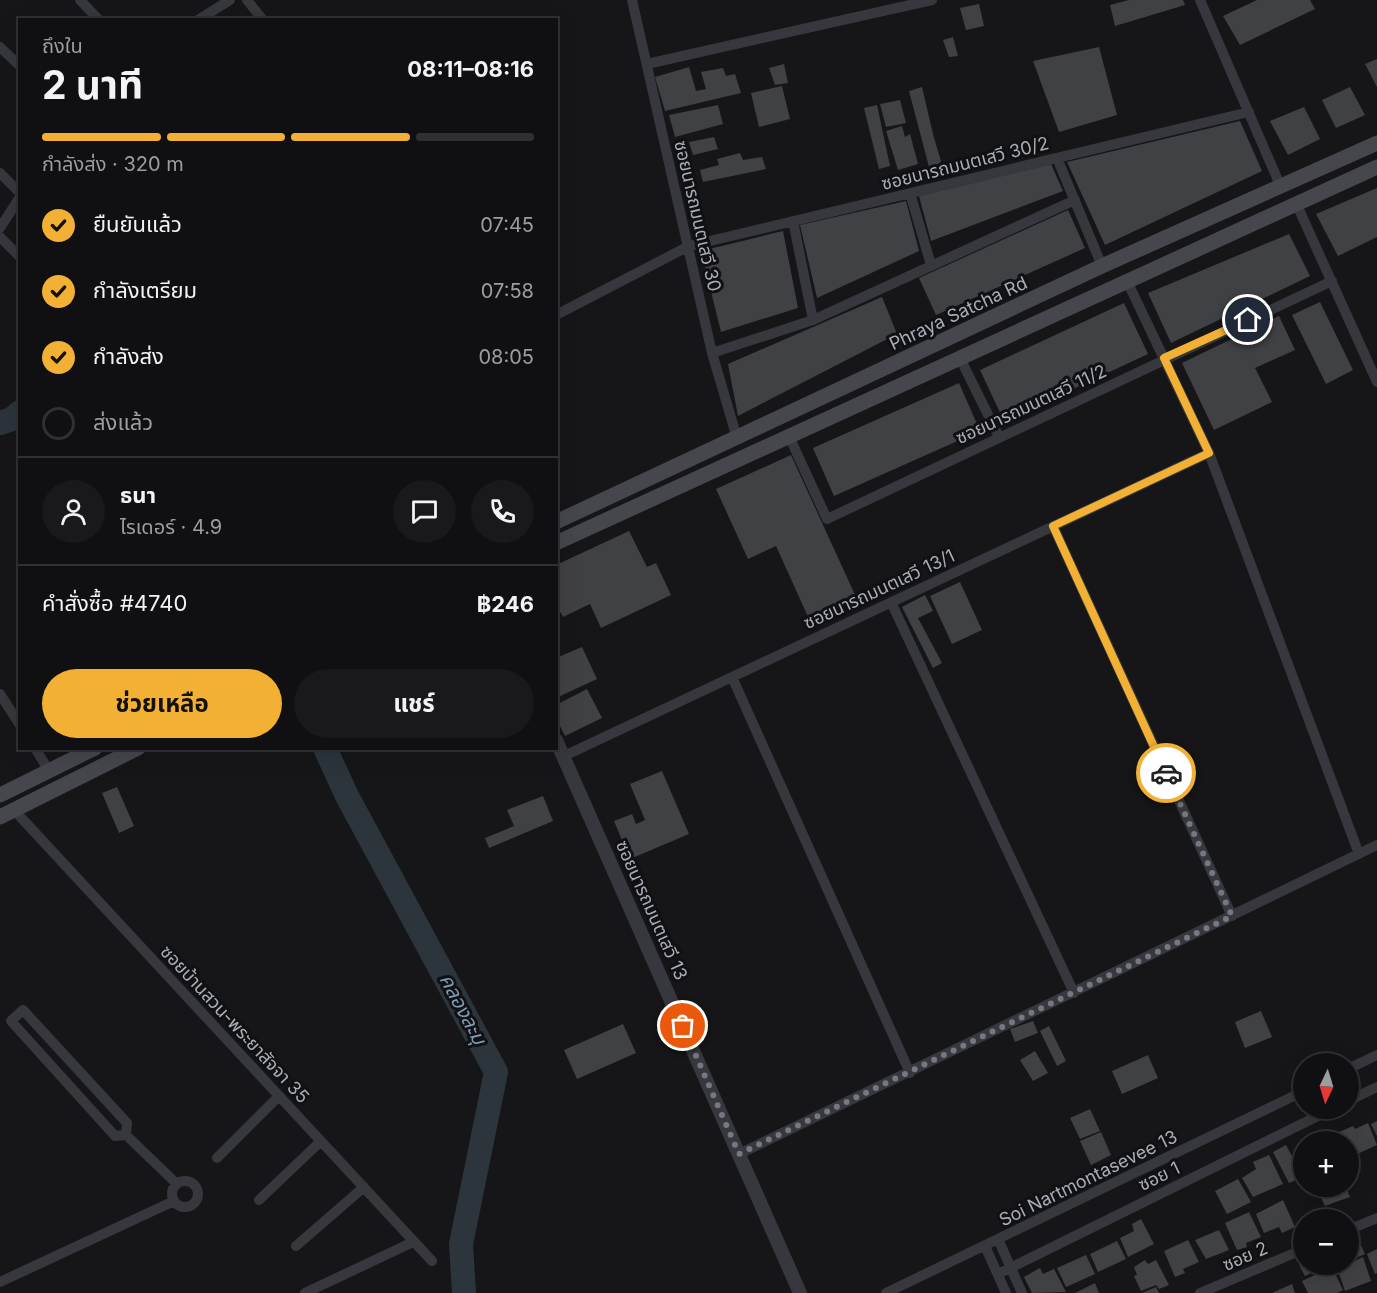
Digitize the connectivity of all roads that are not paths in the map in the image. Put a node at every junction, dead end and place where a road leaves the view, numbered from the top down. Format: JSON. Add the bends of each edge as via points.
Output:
{"nodes":[{"id":1,"x":80,"y":0,"type":"edge"},
{"id":2,"x":230,"y":0,"type":"edge"},
{"id":3,"x":247,"y":0,"type":"edge"},
{"id":4,"x":632,"y":0,"type":"edge"},
{"id":5,"x":932,"y":0,"type":"edge"},
{"id":6,"x":1200,"y":0,"type":"edge"},
{"id":7,"x":97,"y":18,"type":"edge"},
{"id":8,"x":201,"y":18,"type":"edge"},
{"id":9,"x":261,"y":18,"type":"edge"},
{"id":10,"x":0,"y":47,"type":"edge"},
{"id":11,"x":18,"y":64,"type":"edge"},
{"id":12,"x":647,"y":64,"type":"junction"},
{"id":13,"x":1249,"y":112,"type":"junction"},
{"id":14,"x":1377,"y":143,"type":"edge"},
{"id":15,"x":1057,"y":158,"type":"junction"},
{"id":16,"x":1377,"y":167,"type":"edge"},
{"id":17,"x":1311,"y":172,"type":"junction"},
{"id":18,"x":0,"y":173,"type":"edge"},
{"id":19,"x":1280,"y":185,"type":"junction"},
{"id":20,"x":18,"y":191,"type":"edge"},
{"id":21,"x":1265,"y":192,"type":"junction"},
{"id":22,"x":910,"y":193,"type":"junction"},
{"id":23,"x":1319,"y":193,"type":"junction"},
{"id":24,"x":18,"y":200,"type":"edge"},
{"id":25,"x":1075,"y":200,"type":"junction"},
{"id":26,"x":1296,"y":203,"type":"junction"},
{"id":27,"x":1275,"y":212,"type":"junction"},
{"id":28,"x":793,"y":221,"type":"junction"},
{"id":29,"x":0,"y":228,"type":"edge"},
{"id":30,"x":0,"y":237,"type":"edge"},
{"id":31,"x":689,"y":246,"type":"junction"},
{"id":32,"x":18,"y":255,"type":"edge"},
{"id":33,"x":931,"y":265,"type":"junction"},
{"id":34,"x":1101,"y":266,"type":"junction"},
{"id":35,"x":1127,"y":281,"type":"junction"},
{"id":36,"x":1332,"y":281,"type":"junction"},
{"id":37,"x":558,"y":314,"type":"edge"},
{"id":38,"x":813,"y":320,"type":"junction"},
{"id":39,"x":1377,"y":350,"type":"edge"},
{"id":40,"x":712,"y":353,"type":"junction"},
{"id":41,"x":1366,"y":356,"type":"junction"},
{"id":42,"x":960,"y":358,"type":"junction"},
{"id":43,"x":1164,"y":358,"type":"junction"},
{"id":44,"x":1377,"y":382,"type":"edge"},
{"id":45,"x":789,"y":436,"type":"junction"},
{"id":46,"x":999,"y":437,"type":"junction"},
{"id":47,"x":737,"y":438,"type":"junction"},
{"id":48,"x":1209,"y":453,"type":"junction"},
{"id":49,"x":558,"y":521,"type":"edge"},
{"id":50,"x":1053,"y":526,"type":"junction"},
{"id":51,"x":558,"y":542,"type":"edge"},
{"id":52,"x":891,"y":602,"type":"junction"},
{"id":53,"x":732,"y":677,"type":"junction"},
{"id":54,"x":0,"y":694,"type":"edge"},
{"id":55,"x":18,"y":722,"type":"edge"},
{"id":56,"x":558,"y":744,"type":"edge"},
{"id":57,"x":36,"y":750,"type":"edge"},
{"id":58,"x":91,"y":750,"type":"edge"},
{"id":59,"x":134,"y":750,"type":"edge"},
{"id":60,"x":564,"y":756,"type":"junction"},
{"id":61,"x":49,"y":771,"type":"junction"},
{"id":62,"x":0,"y":795,"type":"edge"},
{"id":63,"x":14,"y":810,"type":"junction"},
{"id":64,"x":0,"y":817,"type":"edge"},
{"id":65,"x":1377,"y":845,"type":"edge"},
{"id":66,"x":1359,"y":854,"type":"junction"},
{"id":67,"x":1232,"y":916,"type":"junction"},
{"id":68,"x":1074,"y":993,"type":"junction"},
{"id":69,"x":1377,"y":1055,"type":"edge"},
{"id":70,"x":1359,"y":1064,"type":"edge"},
{"id":71,"x":910,"y":1073,"type":"junction"},
{"id":72,"x":88,"y":1082,"type":"junction"},
{"id":73,"x":1377,"y":1087,"type":"edge"},
{"id":74,"x":76,"y":1093,"type":"junction"},
{"id":75,"x":279,"y":1096,"type":"junction"},
{"id":76,"x":1293,"y":1096,"type":"edge"},
{"id":77,"x":1359,"y":1096,"type":"edge"},
{"id":78,"x":1312,"y":1119,"type":"edge"},
{"id":79,"x":126,"y":1135,"type":"junction"},
{"id":80,"x":321,"y":1141,"type":"junction"},
{"id":81,"x":739,"y":1154,"type":"junction"},
{"id":82,"x":217,"y":1158,"type":"dead end"},
{"id":83,"x":177,"y":1184,"type":"junction"},
{"id":84,"x":364,"y":1187,"type":"junction"},
{"id":85,"x":259,"y":1200,"type":"dead end"},
{"id":86,"x":174,"y":1201,"type":"junction"},
{"id":87,"x":1377,"y":1218,"type":"edge"},
{"id":88,"x":1359,"y":1225,"type":"edge"},
{"id":89,"x":998,"y":1239,"type":"junction"},
{"id":90,"x":413,"y":1242,"type":"junction"},
{"id":91,"x":296,"y":1246,"type":"dead end"},
{"id":92,"x":985,"y":1246,"type":"junction"},
{"id":93,"x":1293,"y":1254,"type":"edge"},
{"id":94,"x":432,"y":1261,"type":"dead end"},
{"id":95,"x":1011,"y":1268,"type":"junction"},
{"id":96,"x":998,"y":1275,"type":"junction"},
{"id":97,"x":0,"y":1282,"type":"edge"},
{"id":98,"x":305,"y":1293,"type":"edge"},
{"id":99,"x":800,"y":1293,"type":"edge"},
{"id":100,"x":886,"y":1293,"type":"edge"},
{"id":101,"x":1006,"y":1293,"type":"edge"},
{"id":102,"x":1022,"y":1293,"type":"edge"},
{"id":103,"x":1200,"y":1293,"type":"edge"}],
"edges":[{"from":1,"to":7,"type":"street"},
{"from":2,"to":8,"type":"street"},
{"from":3,"to":9,"type":"street"},
{"from":4,"to":12,"type":"street","name":"ซอยนารถมนตเสวี 30"},
{"from":5,"to":12,"type":"street"},
{"from":6,"to":13,"type":"street"},
{"from":10,"to":11,"type":"street"},
{"from":12,"to":31,"type":"street","name":"ซอยนารถมนตเสวี 30"},
{"from":13,"to":15,"type":"street","name":"ซอยนารถมนตเสวี 30/2"},
{"from":13,"to":19,"type":"street"},
{"from":14,"to":17,"type":"main road","name":"Phraya Satcha Rd"},
{"from":15,"to":22,"type":"street","name":"ซอยนารถมนตเสวี 30/2"},
{"from":15,"to":25,"type":"street"},
{"from":16,"to":23,"type":"main road"},
{"from":17,"to":19,"type":"main road","name":"Phraya Satcha Rd"},
{"from":17,"to":23,"type":"main road"},
{"from":18,"to":20,"type":"street"},
{"from":19,"to":21,"type":"main road","name":"Phraya Satcha Rd"},
{"from":21,"to":27,"type":"main road"},
{"from":21,"to":34,"type":"main road","name":"Phraya Satcha Rd"},
{"from":22,"to":28,"type":"street","name":"ซอยนารถมนตเสวี 30/2"},
{"from":22,"to":33,"type":"street"},
{"from":23,"to":26,"type":"main road"},
{"from":24,"to":29,"type":"street"},
{"from":25,"to":33,"type":"street"},
{"from":25,"to":34,"type":"street"},
{"from":26,"to":27,"type":"main road"},
{"from":26,"to":36,"type":"street"},
{"from":27,"to":35,"type":"main road"},
{"from":28,"to":31,"type":"street","name":"ซอยนารถมนตเสวี 30/2"},
{"from":28,"to":38,"type":"street"},
{"from":30,"to":32,"type":"street"},
{"from":31,"to":37,"type":"street","name":"ซอยนารถมนตเสวี 30/2"},
{"from":31,"to":40,"type":"street","name":"ซอยนารถมนตเสวี 30"},
{"from":33,"to":38,"type":"street"},
{"from":34,"to":47,"type":"main road","name":"Phraya Satcha Rd"},
{"from":35,"to":42,"type":"main road"},
{"from":35,"to":43,"type":"street"},
{"from":36,"to":41,"type":"street"},
{"from":36,"to":43,"type":"street","name":"ซอยนารถมนตเสวี 11/2"},
{"from":38,"to":40,"type":"street"},
{"from":39,"to":41,"type":"street"},
{"from":40,"to":47,"type":"street","name":"ซอยนารถมนตเสวี 30"},
{"from":41,"to":44,"type":"street"},
{"from":42,"to":45,"type":"main road"},
{"from":42,"to":46,"type":"street"},
{"from":43,"to":46,"type":"street","name":"ซอยนารถมนตเสวี 11/2"},
{"from":43,"to":48,"type":"street"},
{"from":45,"to":46,"type":"street","name":"ซอยนารถมนตเสวี 11/2","via":[[827,519]]},
{"from":45,"to":51,"type":"main road"},
{"from":47,"to":49,"type":"main road","name":"Phraya Satcha Rd"},
{"from":48,"to":50,"type":"street","name":"ซอยนารถมนตเสวี 13/1"},
{"from":48,"to":66,"type":"street"},
{"from":50,"to":52,"type":"street","name":"ซอยนารถมนตเสวี 13/1"},
{"from":50,"to":67,"type":"street"},
{"from":52,"to":53,"type":"street","name":"ซอยนารถมนตเสวี 13/1"},
{"from":52,"to":68,"type":"street"},
{"from":53,"to":60,"type":"street","name":"ซอยนารถมนตเสวี 13/1"},
{"from":53,"to":71,"type":"street"},
{"from":54,"to":55,"type":"street"},
{"from":56,"to":60,"type":"street","name":"ซอยนารถมนตเสวี 13"},
{"from":57,"to":61,"type":"street"},
{"from":58,"to":61,"type":"main road"},
{"from":59,"to":63,"type":"main road"},
{"from":60,"to":81,"type":"street","name":"ซอยนารถมนตเสวี 13"},
{"from":61,"to":62,"type":"main road"},
{"from":63,"to":64,"type":"main road"},
{"from":63,"to":75,"type":"street","name":"ซอยบ้านสวน-พระยาสัจจา 35"},
{"from":65,"to":66,"type":"street"},
{"from":66,"to":67,"type":"street"},
{"from":67,"to":68,"type":"street"},
{"from":68,"to":71,"type":"street"},
{"from":69,"to":70,"type":"street"},
{"from":71,"to":81,"type":"street"},
{"from":72,"to":74,"type":"street"},
{"from":72,"to":74,"type":"street","via":[[23,1010],[10,1021]]},
{"from":72,"to":79,"type":"street","via":[[126,1123]]},
{"from":73,"to":77,"type":"street"},
{"from":74,"to":79,"type":"street","via":[[116,1136]]},
{"from":75,"to":80,"type":"street","name":"ซอยบ้านสวน-พระยาสัจจา 35"},
{"from":75,"to":82,"type":"street"},
{"from":76,"to":89,"type":"street","name":"Soi Nartmontasevee 13"},
{"from":78,"to":95,"type":"street","name":"ซอย 1"},
{"from":79,"to":83,"type":"street"},
{"from":80,"to":84,"type":"street","name":"ซอยบ้านสวน-พระยาสัจจา 35"},
{"from":80,"to":85,"type":"street"},
{"from":81,"to":99,"type":"street","name":"ซอยนารถมนตเสวี 13"},
{"from":83,"to":86,"type":"street","via":[[172,1191]]},
{"from":83,"to":86,"type":"street","via":[[190,1183],[197,1197],[193,1205],[185,1207]]},
{"from":84,"to":90,"type":"street","name":"ซอยบ้านสวน-พระยาสัจจา 35"},
{"from":84,"to":91,"type":"street"},
{"from":86,"to":97,"type":"street"},
{"from":87,"to":88,"type":"street"},
{"from":89,"to":92,"type":"street","name":"Soi Nartmontasevee 13"},
{"from":89,"to":95,"type":"street"},
{"from":90,"to":94,"type":"street","name":"ซอยบ้านสวน-พระยาสัจจา 35"},
{"from":90,"to":98,"type":"street"},
{"from":92,"to":96,"type":"street"},
{"from":92,"to":100,"type":"street","name":"Soi Nartmontasevee 13"},
{"from":93,"to":103,"type":"street","name":"ซอย 2"},
{"from":95,"to":96,"type":"street","name":"ซอย 1"},
{"from":95,"to":102,"type":"street"},
{"from":96,"to":101,"type":"street"}]}
